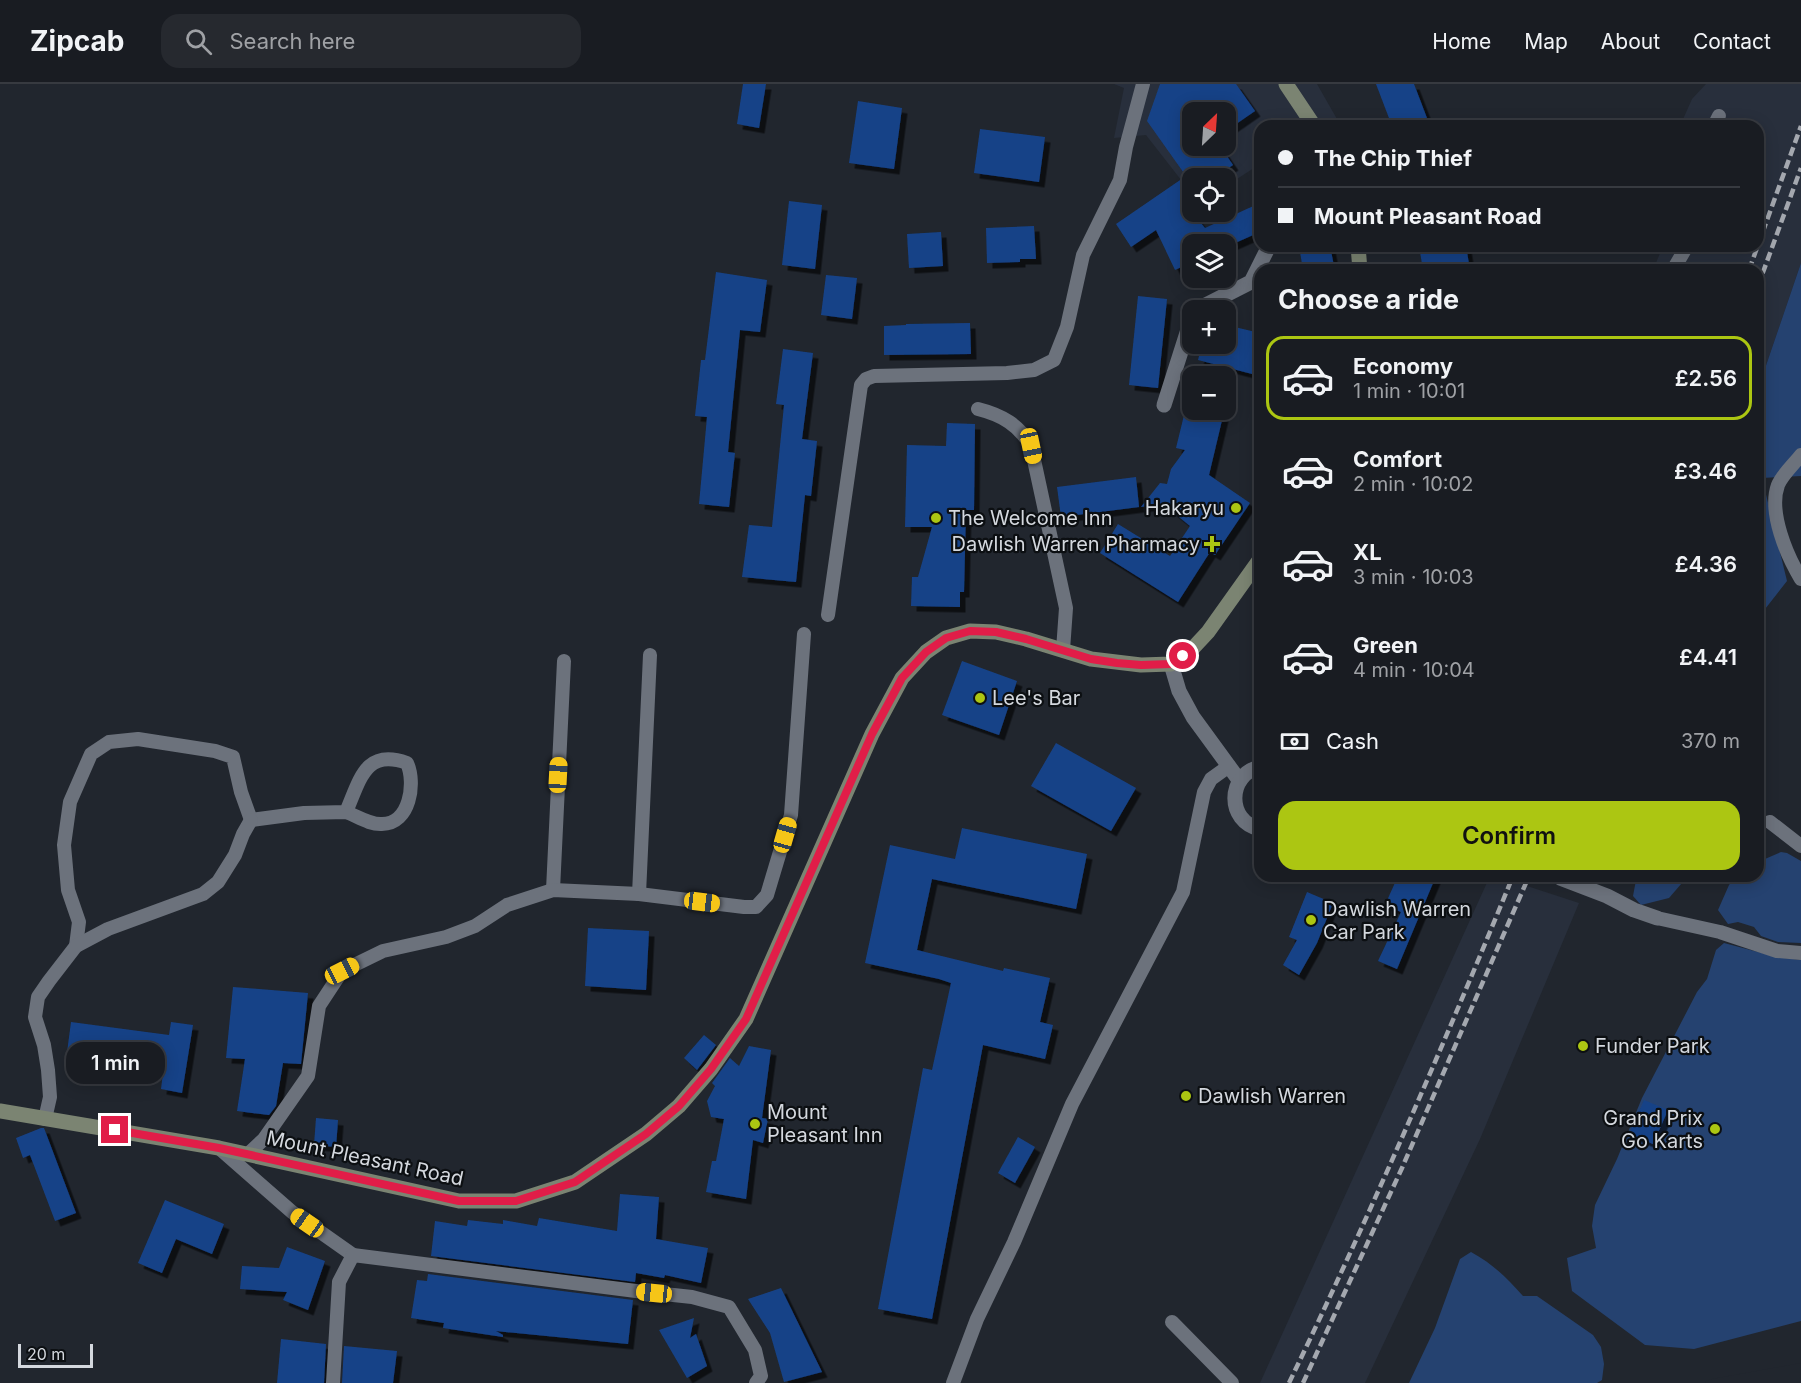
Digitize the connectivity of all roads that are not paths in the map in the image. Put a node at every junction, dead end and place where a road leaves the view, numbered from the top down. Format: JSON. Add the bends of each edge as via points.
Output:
{"nodes":[{"id":1,"x":1143,"y":84,"type":"edge"},
{"id":2,"x":1286,"y":84,"type":"edge"},
{"id":3,"x":1310,"y":120,"type":"edge"},
{"id":4,"x":1254,"y":276,"type":"edge"},
{"id":5,"x":1216,"y":300,"type":"edge"},
{"id":6,"x":1182,"y":348,"type":"edge"},
{"id":7,"x":1164,"y":405,"type":"dead end"},
{"id":8,"x":978,"y":409,"type":"dead end"},
{"id":9,"x":1801,"y":456,"type":"edge"},
{"id":10,"x":1254,"y":567,"type":"edge"},
{"id":11,"x":1801,"y":579,"type":"edge"},
{"id":12,"x":828,"y":615,"type":"dead end"},
{"id":13,"x":804,"y":634,"type":"dead end"},
{"id":14,"x":1063,"y":650,"type":"junction"},
{"id":15,"x":650,"y":655,"type":"dead end"},
{"id":16,"x":564,"y":661,"type":"dead end"},
{"id":17,"x":1171,"y":664,"type":"junction"},
{"id":18,"x":1229,"y":766,"type":"junction"},
{"id":19,"x":1254,"y":769,"type":"edge"},
{"id":20,"x":1239,"y":780,"type":"junction"},
{"id":21,"x":346,"y":812,"type":"junction"},
{"id":22,"x":251,"y":820,"type":"junction"},
{"id":23,"x":1770,"y":822,"type":"dead end"},
{"id":24,"x":1254,"y":827,"type":"edge"},
{"id":25,"x":1801,"y":846,"type":"edge"},
{"id":26,"x":1570,"y":882,"type":"edge"},
{"id":27,"x":554,"y":890,"type":"junction"},
{"id":28,"x":639,"y":894,"type":"junction"},
{"id":29,"x":1657,"y":918,"type":"joint"},
{"id":30,"x":76,"y":946,"type":"junction"},
{"id":31,"x":1801,"y":953,"type":"edge"},
{"id":32,"x":0,"y":1112,"type":"edge"},
{"id":33,"x":45,"y":1119,"type":"junction"},
{"id":34,"x":219,"y":1148,"type":"junction"},
{"id":35,"x":248,"y":1154,"type":"junction"},
{"id":36,"x":353,"y":1256,"type":"junction"},
{"id":37,"x":1172,"y":1322,"type":"dead end"},
{"id":38,"x":333,"y":1383,"type":"edge"},
{"id":39,"x":756,"y":1383,"type":"edge"},
{"id":40,"x":953,"y":1383,"type":"edge"},
{"id":41,"x":1232,"y":1383,"type":"edge"}],
"edges":[{"from":1,"to":12,"type":"lane","via":[[1120,180],[1083,255],[1067,327],[1054,360],[1034,370],[874,376],[861,385]]},
{"from":2,"to":3,"type":"street"},
{"from":4,"to":5,"type":"street","via":[[1251,282]]},
{"from":6,"to":7,"type":"street"},
{"from":8,"to":14,"type":"lane","via":[[1008,420],[1031,446],[1066,608]]},
{"from":9,"to":11,"type":"lane","via":[[1778,483],[1775,498],[1777,520],[1790,561]]},
{"from":10,"to":17,"type":"street","via":[[1208,632]]},
{"from":13,"to":28,"type":"lane","via":[[791,815],[767,895],[756,906],[744,908]]},
{"from":14,"to":17,"type":"street","name":"Mount Pleasant Road","via":[[1117,663]]},
{"from":14,"to":35,"type":"street","name":"Mount Pleasant Road","via":[[996,632],[970,631],[946,638],[926,652],[902,678],[872,734],[746,1019],[679,1106],[646,1134],[575,1182],[516,1201],[459,1201]]},
{"from":15,"to":28,"type":"lane"},
{"from":16,"to":27,"type":"lane"},
{"from":17,"to":18,"type":"street","via":[[1193,717]]},
{"from":18,"to":20,"type":"street"},
{"from":18,"to":40,"type":"lane","via":[[1210,779],[1204,792],[1183,892],[1072,1104]]},
{"from":19,"to":20,"type":"street"},
{"from":20,"to":24,"type":"street","via":[[1234,801],[1238,813]]},
{"from":21,"to":21,"type":"lane","via":[[373,823],[396,821],[411,792],[407,763],[385,758],[374,762],[362,773]]},
{"from":21,"to":22,"type":"lane"},
{"from":22,"to":30,"type":"lane","via":[[225,872],[203,894],[108,929]]},
{"from":22,"to":30,"type":"lane","via":[[233,757],[138,739],[109,742],[91,754],[70,802],[64,845],[68,890],[79,922]]},
{"from":23,"to":25,"type":"lane"},
{"from":26,"to":29,"type":"street"},
{"from":27,"to":28,"type":"lane"},
{"from":27,"to":35,"type":"lane","via":[[507,905],[476,926],[382,951],[342,971],[319,1006],[308,1076],[264,1139]]},
{"from":29,"to":31,"type":"lane","via":[[1720,932],[1777,951]]},
{"from":30,"to":33,"type":"lane","via":[[38,996],[35,1017],[44,1045],[50,1097]]},
{"from":32,"to":33,"type":"street","name":"Mount Pleasant Road"},
{"from":33,"to":34,"type":"street","name":"Mount Pleasant Road"},
{"from":34,"to":35,"type":"street","name":"Mount Pleasant Road"},
{"from":34,"to":36,"type":"lane","via":[[292,1212]]},
{"from":36,"to":38,"type":"lane","via":[[339,1282]]},
{"from":36,"to":39,"type":"lane","via":[[692,1297],[729,1307],[755,1350],[761,1376]]},
{"from":37,"to":41,"type":"lane"}]}
